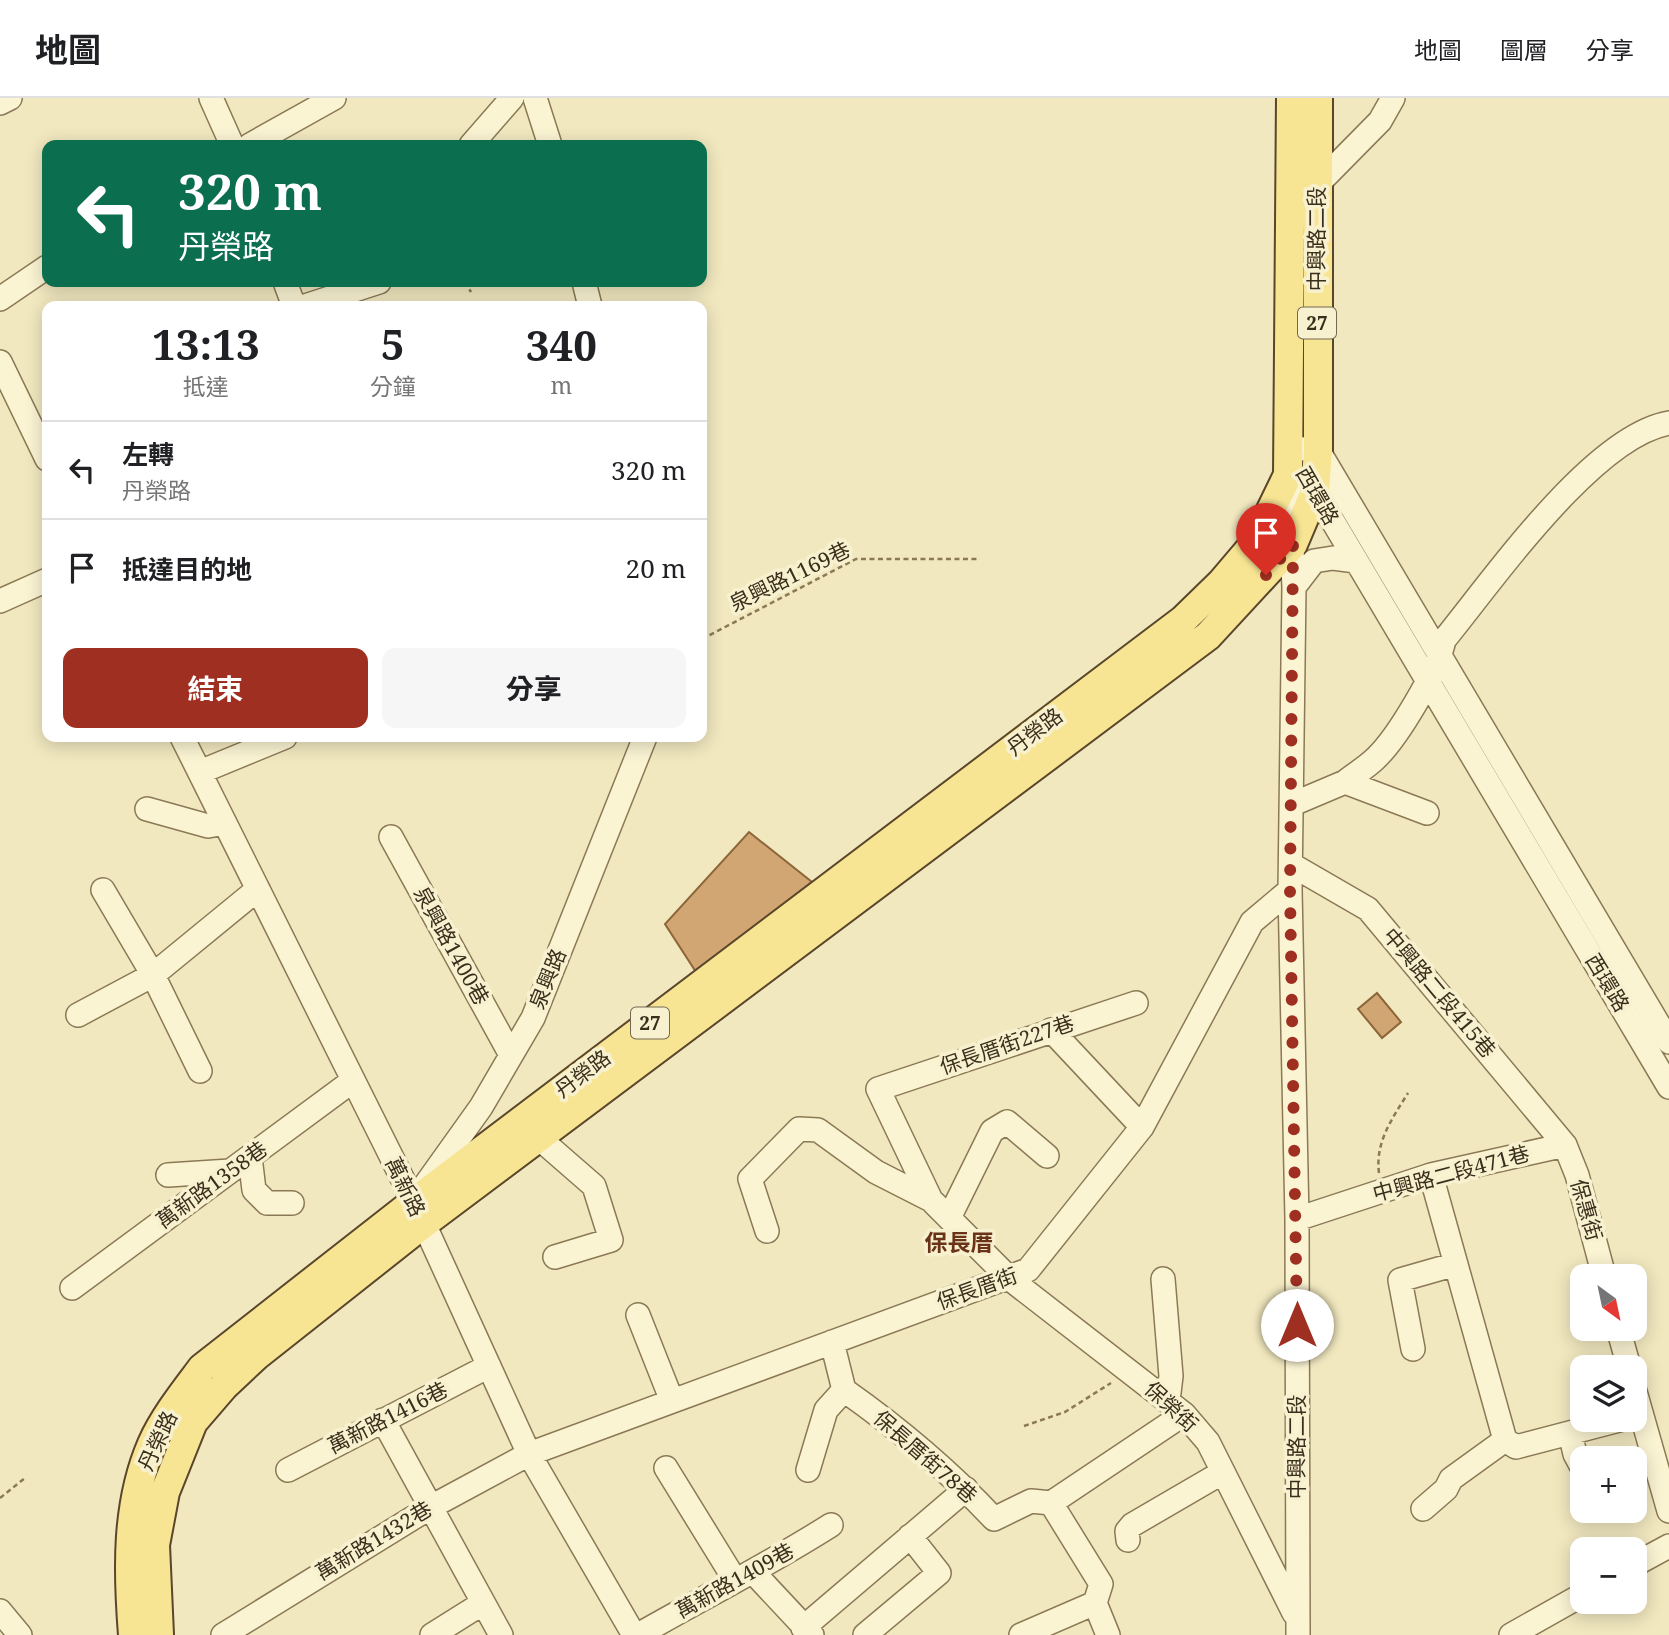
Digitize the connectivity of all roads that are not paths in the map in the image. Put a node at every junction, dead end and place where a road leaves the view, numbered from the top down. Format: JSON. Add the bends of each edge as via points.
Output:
{"nodes":[{"id":1,"x":10,"y":98,"type":"edge"},
{"id":2,"x":211,"y":98,"type":"edge"},
{"id":3,"x":334,"y":98,"type":"edge"},
{"id":4,"x":512,"y":98,"type":"edge"},
{"id":5,"x":535,"y":98,"type":"edge"},
{"id":6,"x":1291,"y":98,"type":"edge"},
{"id":7,"x":1318,"y":98,"type":"edge"},
{"id":8,"x":1393,"y":98,"type":"edge"},
{"id":9,"x":0,"y":103,"type":"edge"},
{"id":10,"x":231,"y":140,"type":"edge"},
{"id":11,"x":259,"y":140,"type":"edge"},
{"id":12,"x":475,"y":140,"type":"edge"},
{"id":13,"x":548,"y":140,"type":"edge"},
{"id":14,"x":1317,"y":189,"type":"junction"},
{"id":15,"x":1289,"y":206,"type":"junction"},
{"id":16,"x":42,"y":270,"type":"edge"},
{"id":17,"x":364,"y":287,"type":"edge"},
{"id":18,"x":0,"y":299,"type":"edge"},
{"id":19,"x":320,"y":301,"type":"edge"},
{"id":20,"x":0,"y":362,"type":"edge"},
{"id":21,"x":1669,"y":423,"type":"edge"},
{"id":22,"x":42,"y":449,"type":"edge"},
{"id":23,"x":1318,"y":450,"type":"junction"},
{"id":24,"x":1289,"y":461,"type":"junction"},
{"id":25,"x":1315,"y":492,"type":"junction"},
{"id":26,"x":1293,"y":544,"type":"junction"},
{"id":27,"x":1356,"y":561,"type":"junction"},
{"id":28,"x":42,"y":582,"type":"edge"},
{"id":29,"x":1294,"y":587,"type":"junction"},
{"id":30,"x":0,"y":601,"type":"edge"},
{"id":31,"x":1440,"y":657,"type":"junction"},
{"id":32,"x":1429,"y":681,"type":"junction"},
{"id":33,"x":185,"y":742,"type":"edge"},
{"id":34,"x":273,"y":742,"type":"edge"},
{"id":35,"x":643,"y":742,"type":"edge"},
{"id":36,"x":200,"y":772,"type":"junction"},
{"id":37,"x":1345,"y":782,"type":"junction"},
{"id":38,"x":1293,"y":804,"type":"junction"},
{"id":39,"x":147,"y":809,"type":"dead end"},
{"id":40,"x":1427,"y":813,"type":"dead end"},
{"id":41,"x":225,"y":823,"type":"junction"},
{"id":42,"x":391,"y":838,"type":"dead end"},
{"id":43,"x":1292,"y":865,"type":"junction"},
{"id":44,"x":875,"y":867,"type":"junction"},
{"id":45,"x":258,"y":889,"type":"junction"},
{"id":46,"x":103,"y":890,"type":"dead end"},
{"id":47,"x":1290,"y":890,"type":"junction"},
{"id":48,"x":153,"y":975,"type":"junction"},
{"id":49,"x":1136,"y":1003,"type":"dead end"},
{"id":50,"x":78,"y":1015,"type":"dead end"},
{"id":51,"x":1051,"y":1030,"type":"junction"},
{"id":52,"x":1669,"y":1042,"type":"edge"},
{"id":53,"x":511,"y":1055,"type":"junction"},
{"id":54,"x":200,"y":1071,"type":"dead end"},
{"id":55,"x":351,"y":1082,"type":"junction"},
{"id":56,"x":1669,"y":1087,"type":"edge"},
{"id":57,"x":1142,"y":1127,"type":"junction"},
{"id":58,"x":540,"y":1139,"type":"junction"},
{"id":59,"x":1565,"y":1145,"type":"junction"},
{"id":60,"x":1046,"y":1156,"type":"dead end"},
{"id":61,"x":250,"y":1157,"type":"junction"},
{"id":62,"x":230,"y":1171,"type":"junction"},
{"id":63,"x":169,"y":1175,"type":"dead end"},
{"id":64,"x":1431,"y":1175,"type":"junction"},
{"id":65,"x":931,"y":1200,"type":"junction"},
{"id":66,"x":292,"y":1203,"type":"dead end"},
{"id":67,"x":418,"y":1213,"type":"junction"},
{"id":68,"x":949,"y":1218,"type":"junction"},
{"id":69,"x":1297,"y":1219,"type":"junction"},
{"id":70,"x":767,"y":1231,"type":"dead end"},
{"id":71,"x":555,"y":1257,"type":"dead end"},
{"id":72,"x":1456,"y":1264,"type":"junction"},
{"id":73,"x":1601,"y":1264,"type":"edge"},
{"id":74,"x":1010,"y":1279,"type":"junction"},
{"id":75,"x":1163,"y":1279,"type":"dead end"},
{"id":76,"x":72,"y":1288,"type":"dead end"},
{"id":77,"x":638,"y":1315,"type":"dead end"},
{"id":78,"x":832,"y":1342,"type":"junction"},
{"id":79,"x":1413,"y":1349,"type":"dead end"},
{"id":80,"x":489,"y":1367,"type":"junction"},
{"id":81,"x":844,"y":1390,"type":"junction"},
{"id":82,"x":672,"y":1401,"type":"junction"},
{"id":83,"x":1176,"y":1407,"type":"junction"},
{"id":84,"x":383,"y":1420,"type":"junction"},
{"id":85,"x":1574,"y":1432,"type":"edge"},
{"id":86,"x":1639,"y":1432,"type":"edge"},
{"id":87,"x":1570,"y":1433,"type":"junction"},
{"id":88,"x":1505,"y":1440,"type":"junction"},
{"id":89,"x":1573,"y":1446,"type":"edge"},
{"id":90,"x":529,"y":1454,"type":"junction"},
{"id":91,"x":666,"y":1468,"type":"dead end"},
{"id":92,"x":808,"y":1469,"type":"dead end"},
{"id":93,"x":288,"y":1470,"type":"dead end"},
{"id":94,"x":1223,"y":1472,"type":"junction"},
{"id":95,"x":966,"y":1489,"type":"junction"},
{"id":96,"x":1051,"y":1503,"type":"junction"},
{"id":97,"x":429,"y":1508,"type":"junction"},
{"id":98,"x":1423,"y":1509,"type":"dead end"},
{"id":99,"x":1669,"y":1511,"type":"edge"},
{"id":100,"x":831,"y":1525,"type":"dead end"},
{"id":101,"x":910,"y":1536,"type":"junction"},
{"id":102,"x":1128,"y":1540,"type":"dead end"},
{"id":103,"x":1669,"y":1546,"type":"edge"},
{"id":104,"x":1647,"y":1558,"type":"edge"},
{"id":105,"x":745,"y":1577,"type":"junction"},
{"id":106,"x":1570,"y":1602,"type":"edge"},
{"id":107,"x":483,"y":1603,"type":"junction"},
{"id":108,"x":1095,"y":1603,"type":"junction"},
{"id":109,"x":0,"y":1611,"type":"edge"},
{"id":110,"x":1298,"y":1627,"type":"edge"},
{"id":111,"x":808,"y":1632,"type":"edge"},
{"id":112,"x":20,"y":1635,"type":"edge"},
{"id":113,"x":133,"y":1635,"type":"edge"},
{"id":114,"x":159,"y":1635,"type":"edge"},
{"id":115,"x":223,"y":1635,"type":"edge"},
{"id":116,"x":432,"y":1635,"type":"edge"},
{"id":117,"x":501,"y":1635,"type":"edge"},
{"id":118,"x":636,"y":1635,"type":"edge"},
{"id":119,"x":864,"y":1635,"type":"edge"},
{"id":120,"x":1021,"y":1635,"type":"edge"},
{"id":121,"x":1108,"y":1635,"type":"edge"},
{"id":122,"x":1511,"y":1635,"type":"edge"}],
"edges":[{"from":1,"to":9,"type":"street"},
{"from":2,"to":10,"type":"street"},
{"from":3,"to":11,"type":"street"},
{"from":4,"to":12,"type":"street"},
{"from":5,"to":13,"type":"street"},
{"from":6,"to":15,"type":"main road","name":"中興路二段","number":"27"},
{"from":7,"to":14,"type":"main road","name":"中興路二段","number":"27"},
{"from":8,"to":14,"type":"street","via":[[1380,121]]},
{"from":14,"to":15,"type":"street"},
{"from":14,"to":23,"type":"main road","name":"中興路二段","number":"27"},
{"from":15,"to":24,"type":"main road","name":"中興路二段","number":"27"},
{"from":16,"to":18,"type":"street"},
{"from":17,"to":19,"type":"street"},
{"from":20,"to":22,"type":"street"},
{"from":21,"to":31,"type":"street","via":[[1633,436],[1611,451],[1549,512],[1444,640]]},
{"from":23,"to":24,"type":"street","name":"西環路"},
{"from":23,"to":25,"type":"main road","name":"中興路二段","number":"27"},
{"from":23,"to":31,"type":"street","name":"西環路"},
{"from":24,"to":25,"type":"street","name":"西環路"},
{"from":24,"to":26,"type":"street","name":"中興路二段"},
{"from":24,"to":44,"type":"main road","name":"丹榮路","number":"27","via":[[1255,544],[1221,583],[1183,620]]},
{"from":25,"to":26,"type":"main road","name":"中興路二段","number":"27"},
{"from":25,"to":27,"type":"street","name":"西環路"},
{"from":26,"to":29,"type":"street","name":"中興路二段"},
{"from":26,"to":44,"type":"main road","name":"丹榮路","number":"27","via":[[1208,636]]},
{"from":27,"to":29,"type":"street","via":[[1314,561]]},
{"from":27,"to":32,"type":"street","name":"西環路"},
{"from":28,"to":30,"type":"street"},
{"from":29,"to":38,"type":"street","name":"中興路二段"},
{"from":31,"to":32,"type":"street"},
{"from":31,"to":52,"type":"street","name":"西環路"},
{"from":32,"to":37,"type":"street","via":[[1377,757]]},
{"from":32,"to":56,"type":"street","name":"西環路"},
{"from":33,"to":36,"type":"street","name":"萬新路"},
{"from":34,"to":36,"type":"street"},
{"from":35,"to":53,"type":"street","name":"泉興路","via":[[533,1018]]},
{"from":36,"to":41,"type":"street","name":"萬新路"},
{"from":37,"to":38,"type":"street"},
{"from":37,"to":40,"type":"street"},
{"from":38,"to":43,"type":"street","name":"中興路二段"},
{"from":39,"to":41,"type":"street","via":[[208,826]]},
{"from":41,"to":45,"type":"street","name":"萬新路"},
{"from":42,"to":53,"type":"street","name":"泉興路1400巷"},
{"from":43,"to":47,"type":"street","name":"中興路二段"},
{"from":43,"to":59,"type":"street","name":"中興路二段415巷","via":[[1368,909]]},
{"from":44,"to":58,"type":"main road","name":"丹榮路","number":"27"},
{"from":44,"to":67,"type":"main road","name":"丹榮路","number":"27"},
{"from":45,"to":48,"type":"street"},
{"from":45,"to":55,"type":"street","name":"萬新路"},
{"from":46,"to":48,"type":"street"},
{"from":47,"to":57,"type":"street","name":"保長厝街","via":[[1252,922]]},
{"from":47,"to":69,"type":"street","name":"中興路二段"},
{"from":48,"to":50,"type":"street"},
{"from":48,"to":54,"type":"street"},
{"from":49,"to":51,"type":"street","name":"保長厝街227巷"},
{"from":51,"to":57,"type":"street"},
{"from":51,"to":65,"type":"street","name":"保長厝街227巷","via":[[878,1089]]},
{"from":53,"to":67,"type":"street","name":"泉興路"},
{"from":55,"to":61,"type":"street","name":"萬新路1358巷"},
{"from":55,"to":67,"type":"street","name":"萬新路"},
{"from":57,"to":74,"type":"street","name":"保長厝街","via":[[1028,1270]]},
{"from":58,"to":67,"type":"main road","name":"丹榮路","number":"27"},
{"from":58,"to":71,"type":"street","via":[[594,1186],[611,1240]]},
{"from":59,"to":64,"type":"street","name":"中興路二段471巷"},
{"from":59,"to":73,"type":"street","name":"保惠街"},
{"from":60,"to":68,"type":"street","via":[[1007,1122],[992,1131]]},
{"from":61,"to":62,"type":"street","name":"萬新路1358巷"},
{"from":61,"to":66,"type":"street","via":[[254,1189],[267,1203]]},
{"from":62,"to":63,"type":"street"},
{"from":62,"to":76,"type":"street","name":"萬新路1358巷"},
{"from":64,"to":69,"type":"street","name":"中興路二段471巷"},
{"from":64,"to":72,"type":"street"},
{"from":65,"to":68,"type":"street","name":"保榮街"},
{"from":65,"to":70,"type":"street","via":[[876,1172],[818,1130],[799,1129],[750,1179]]},
{"from":67,"to":80,"type":"street","name":"萬新路"},
{"from":67,"to":113,"type":"main road","name":"丹榮路","number":"27","via":[[202,1368],[176,1403],[152,1444],[139,1483],[128,1554]]},
{"from":67,"to":114,"type":"main road","name":"丹榮路","number":"27","via":[[256,1356],[193,1422],[165,1492],[155,1545]]},
{"from":68,"to":74,"type":"street","name":"保榮街"},
{"from":69,"to":110,"type":"street","name":"中興路二段"},
{"from":72,"to":79,"type":"street","via":[[1399,1280]]},
{"from":72,"to":88,"type":"street"},
{"from":74,"to":78,"type":"street","name":"保長厝街"},
{"from":74,"to":83,"type":"street","name":"保榮街"},
{"from":75,"to":83,"type":"street"},
{"from":77,"to":82,"type":"street"},
{"from":78,"to":81,"type":"street"},
{"from":78,"to":82,"type":"street","name":"保長厝街"},
{"from":80,"to":84,"type":"street","name":"萬新路1416巷"},
{"from":80,"to":90,"type":"street","name":"萬新路"},
{"from":81,"to":92,"type":"street","via":[[826,1410]]},
{"from":81,"to":95,"type":"street","name":"保長厝街78巷"},
{"from":82,"to":90,"type":"street","name":"保長厝街"},
{"from":83,"to":94,"type":"street","name":"保榮街","via":[[1208,1442]]},
{"from":83,"to":96,"type":"street"},
{"from":84,"to":93,"type":"street","name":"萬新路1416巷"},
{"from":84,"to":97,"type":"street"},
{"from":85,"to":87,"type":"street"},
{"from":86,"to":99,"type":"street"},
{"from":87,"to":88,"type":"street","via":[[1516,1447]]},
{"from":87,"to":89,"type":"street"},
{"from":88,"to":98,"type":"street","via":[[1451,1479]]},
{"from":90,"to":97,"type":"street","name":"萬新路1432巷"},
{"from":90,"to":118,"type":"street","name":"萬新路"},
{"from":91,"to":105,"type":"street"},
{"from":94,"to":102,"type":"street","via":[[1132,1525]]},
{"from":94,"to":110,"type":"street","name":"保榮街"},
{"from":95,"to":96,"type":"street","name":"保長厝街78巷","via":[[994,1519],[1031,1501]]},
{"from":95,"to":101,"type":"street"},
{"from":96,"to":108,"type":"street","via":[[1101,1584]]},
{"from":97,"to":107,"type":"street"},
{"from":97,"to":115,"type":"street","name":"萬新路1432巷"},
{"from":100,"to":105,"type":"street","name":"萬新路1409巷"},
{"from":101,"to":111,"type":"street"},
{"from":101,"to":119,"type":"street","via":[[939,1573]]},
{"from":103,"to":104,"type":"street"},
{"from":105,"to":111,"type":"street"},
{"from":105,"to":118,"type":"street","name":"萬新路1409巷"},
{"from":106,"to":122,"type":"street"},
{"from":107,"to":116,"type":"street"},
{"from":107,"to":117,"type":"street"},
{"from":108,"to":120,"type":"street"},
{"from":108,"to":121,"type":"street"},
{"from":109,"to":112,"type":"street"}]}
